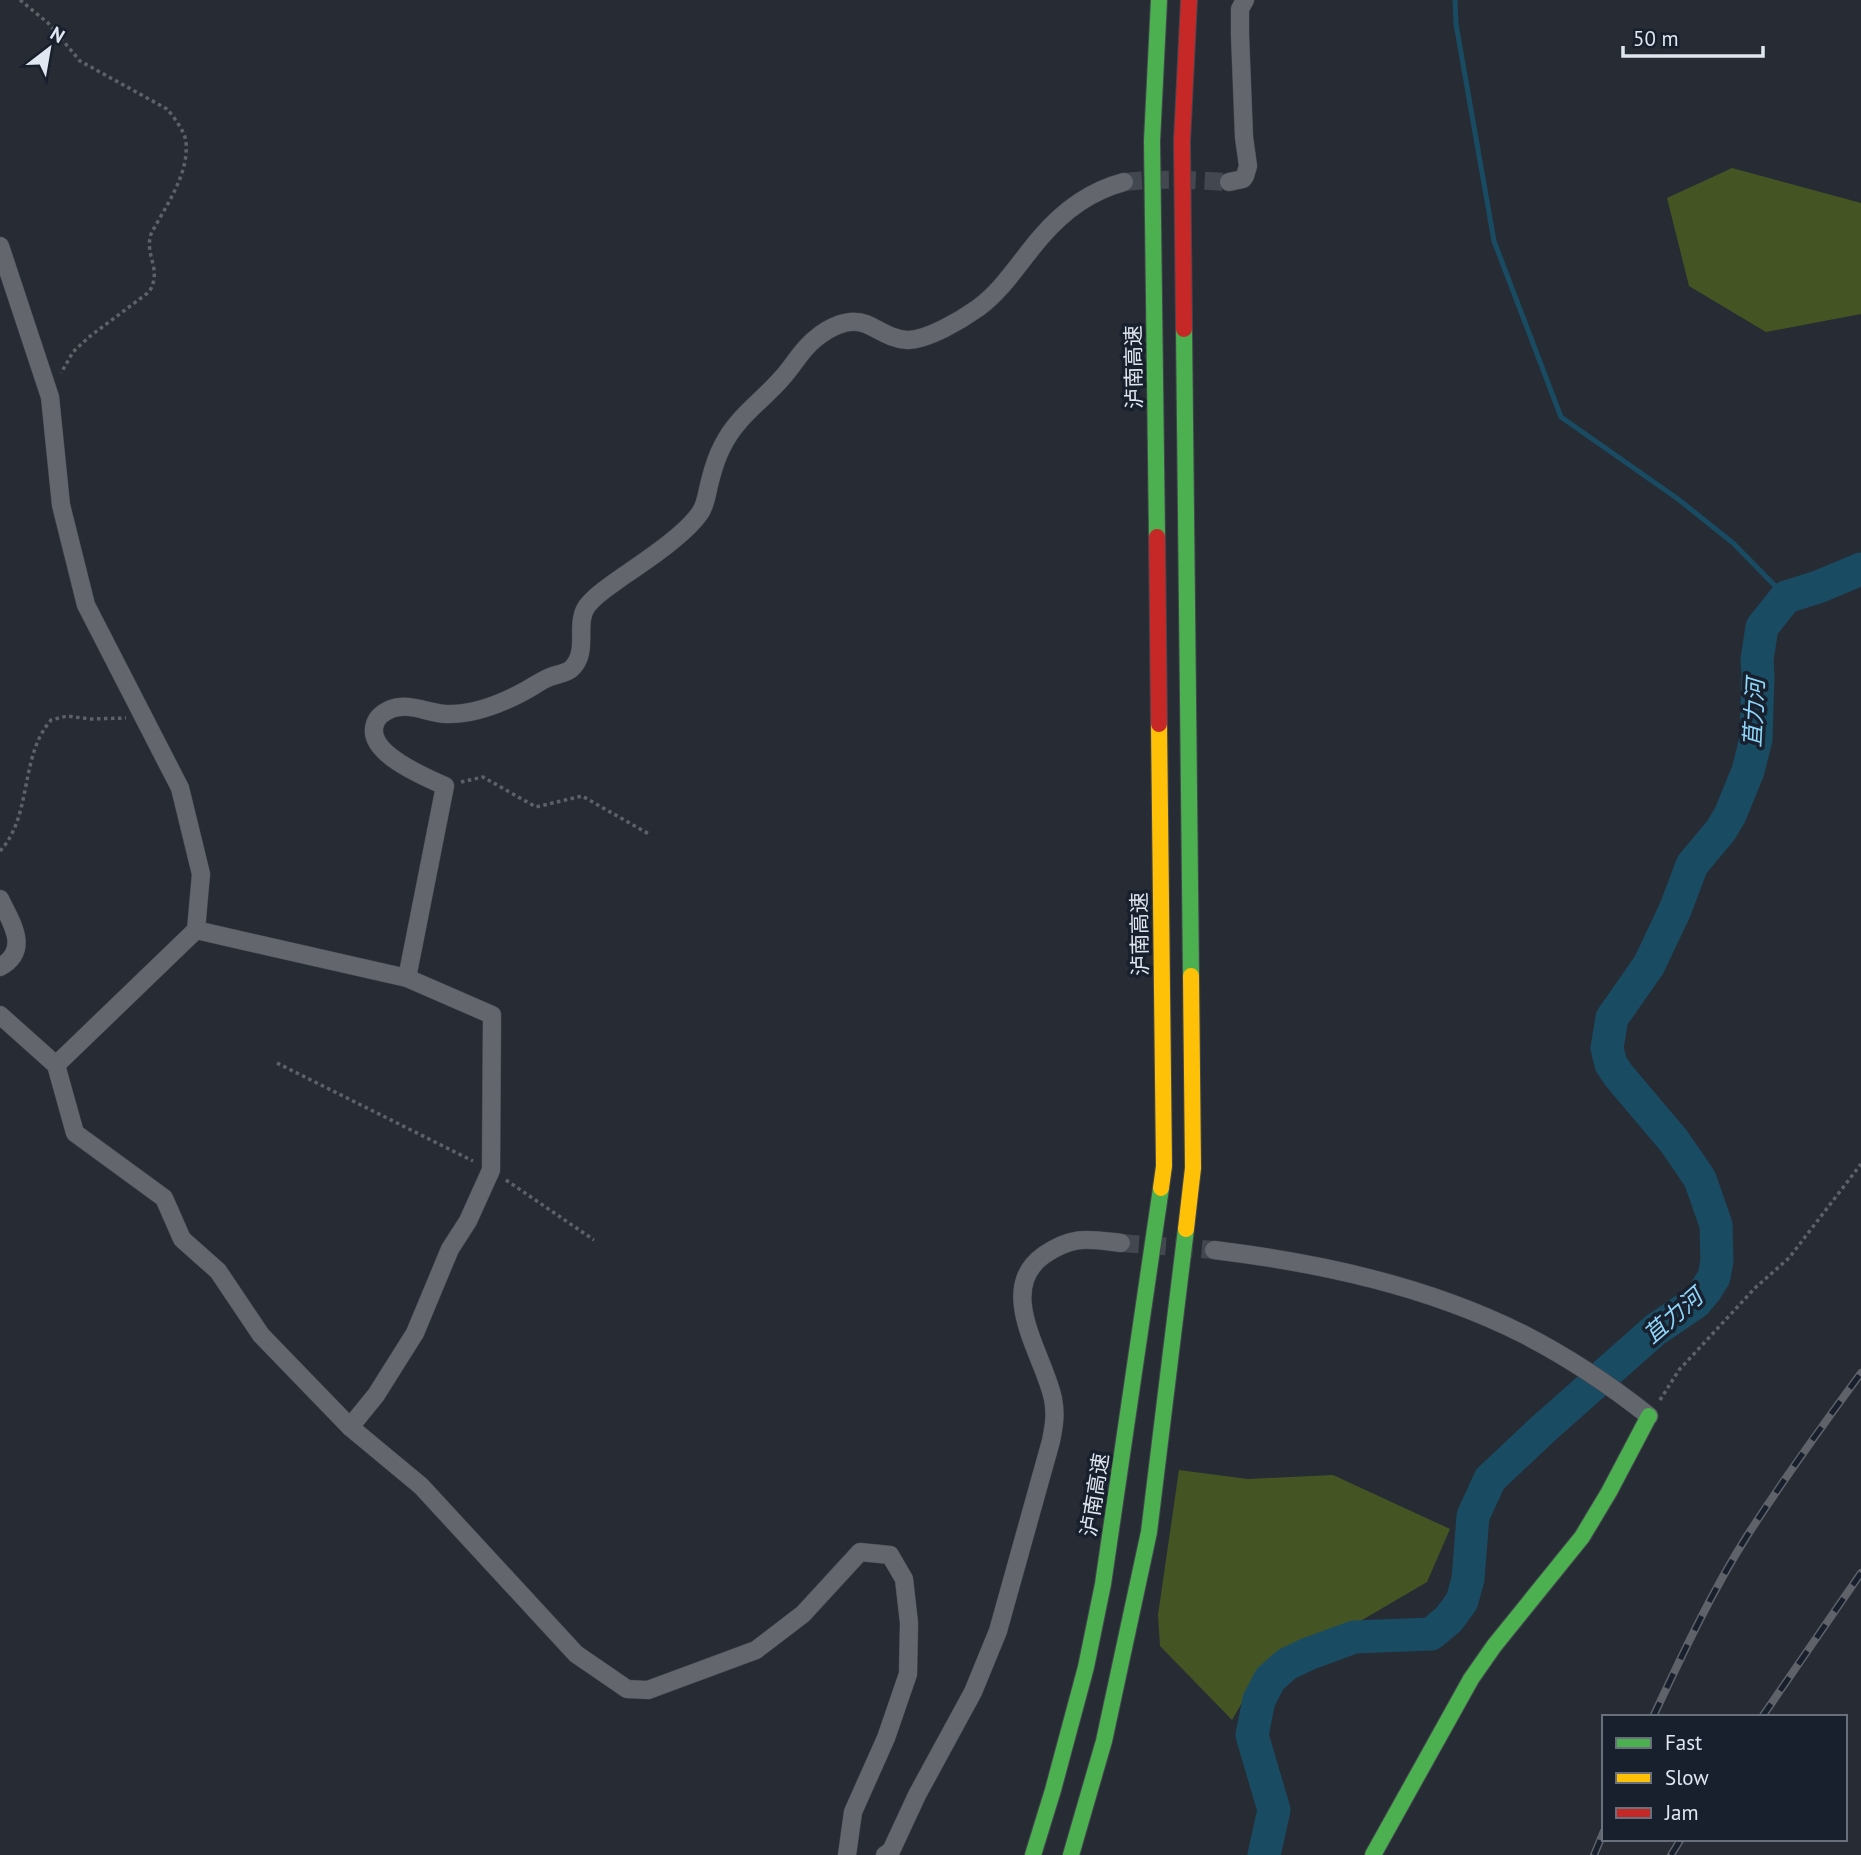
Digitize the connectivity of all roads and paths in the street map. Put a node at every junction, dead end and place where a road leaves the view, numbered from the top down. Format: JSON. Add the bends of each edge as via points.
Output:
{"nodes":[{"id":1,"x":20,"y":0,"type":"edge"},
{"id":2,"x":1159,"y":0,"type":"edge"},
{"id":3,"x":1189,"y":0,"type":"edge"},
{"id":4,"x":1245,"y":0,"type":"edge"},
{"id":5,"x":1124,"y":182,"type":"tunnel mouth"},
{"id":6,"x":1229,"y":182,"type":"dead end"},
{"id":7,"x":0,"y":246,"type":"edge"},
{"id":8,"x":50,"y":397,"type":"junction"},
{"id":9,"x":144,"y":717,"type":"junction"},
{"id":10,"x":446,"y":786,"type":"junction"},
{"id":11,"x":649,"y":834,"type":"dead end"},
{"id":12,"x":0,"y":851,"type":"edge"},
{"id":13,"x":0,"y":899,"type":"edge"},
{"id":14,"x":196,"y":930,"type":"junction"},
{"id":15,"x":0,"y":967,"type":"edge"},
{"id":16,"x":407,"y":978,"type":"junction"},
{"id":17,"x":0,"y":1015,"type":"edge"},
{"id":18,"x":277,"y":1063,"type":"dead end"},
{"id":19,"x":56,"y":1065,"type":"junction"},
{"id":20,"x":1861,"y":1164,"type":"edge"},
{"id":21,"x":491,"y":1170,"type":"junction"},
{"id":22,"x":594,"y":1240,"type":"dead end"},
{"id":23,"x":1121,"y":1243,"type":"tunnel mouth"},
{"id":24,"x":1214,"y":1250,"type":"tunnel mouth"},
{"id":25,"x":1649,"y":1416,"type":"junction"},
{"id":26,"x":350,"y":1427,"type":"junction"},
{"id":27,"x":847,"y":1855,"type":"edge"},
{"id":28,"x":885,"y":1855,"type":"edge"},
{"id":29,"x":1032,"y":1855,"type":"edge"},
{"id":30,"x":1071,"y":1855,"type":"edge"},
{"id":31,"x":1373,"y":1855,"type":"edge"}],
"edges":[{"from":1,"to":8,"type":"path","via":[[48,23],[80,61],[167,109],[186,142],[179,180],[148,243],[155,265],[153,286],[73,352]]},
{"from":2,"to":29,"type":"main road","name":"泸南高速","via":[[1152,155],[1164,1166],[1102,1584],[1086,1667]]},
{"from":3,"to":30,"type":"main road","via":[[1182,141],[1193,1168],[1149,1532],[1104,1741]]},
{"from":4,"to":6,"type":"street","via":[[1240,9],[1240,35],[1248,166],[1245,177]]},
{"from":5,"to":10,"type":"street","via":[[1085,197],[1065,212],[996,293],[952,323],[916,339],[899,339],[852,322],[834,327],[804,348],[780,381],[731,431],[700,514],[588,604],[581,621],[580,653],[571,669],[475,711],[446,714],[399,707],[382,714],[374,726],[377,743],[408,768]]},
{"from":7,"to":8,"type":"street"},
{"from":8,"to":9,"type":"street","via":[[61,505],[86,605]]},
{"from":9,"to":12,"type":"path","via":[[51,720],[36,742],[14,830]]},
{"from":9,"to":14,"type":"street","via":[[180,789],[201,874]]},
{"from":10,"to":11,"type":"path","via":[[483,777],[536,807],[582,796]]},
{"from":10,"to":16,"type":"street"},
{"from":13,"to":15,"type":"street","via":[[18,940],[9,962]]},
{"from":14,"to":16,"type":"street"},
{"from":14,"to":19,"type":"street"},
{"from":16,"to":21,"type":"street","via":[[492,1015]]},
{"from":17,"to":19,"type":"street"},
{"from":18,"to":21,"type":"path"},
{"from":19,"to":26,"type":"street","via":[[75,1133],[164,1198],[183,1239],[218,1271],[261,1335]]},
{"from":20,"to":25,"type":"path","via":[[1789,1258],[1679,1370]]},
{"from":21,"to":22,"type":"path"},
{"from":21,"to":26,"type":"street","via":[[450,1249],[415,1333]]},
{"from":23,"to":28,"type":"street","via":[[1084,1239],[1058,1245],[1039,1258],[1029,1273],[1023,1305],[1027,1329],[1052,1395],[1056,1418],[1051,1441],[998,1631],[974,1692]]},
{"from":24,"to":25,"type":"street","via":[[1307,1264],[1447,1302],[1560,1354]]},
{"from":25,"to":31,"type":"main road","via":[[1582,1537],[1471,1679]]},
{"from":26,"to":27,"type":"street","via":[[421,1486],[576,1654],[627,1689],[648,1690],[756,1650],[803,1615],[860,1552],[890,1555],[904,1579],[908,1674],[853,1812]]}]}
